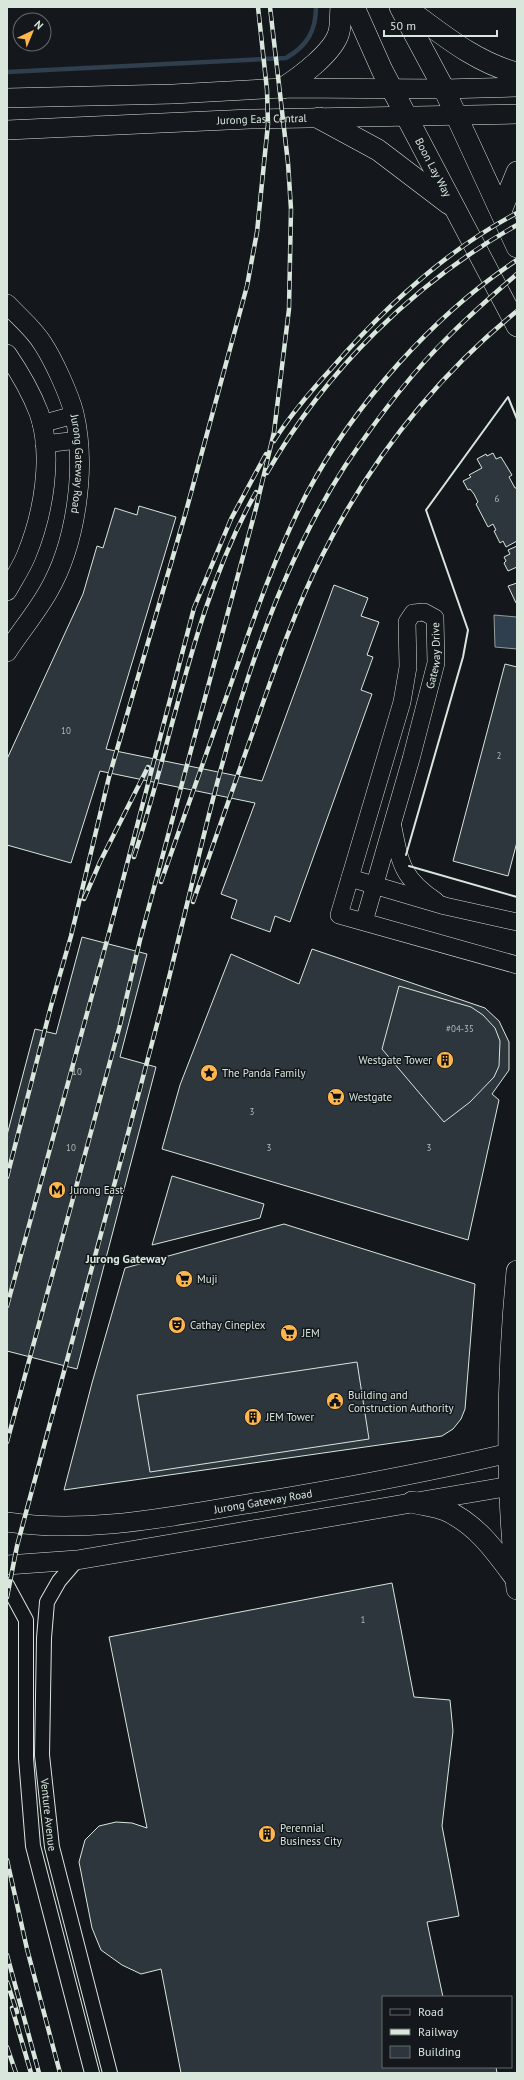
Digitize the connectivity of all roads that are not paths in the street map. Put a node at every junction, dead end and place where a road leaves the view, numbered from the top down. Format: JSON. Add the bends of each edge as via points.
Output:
{"nodes":[{"id":1,"x":341,"y":7,"type":"edge"},
{"id":2,"x":354,"y":7,"type":"edge"},
{"id":3,"x":400,"y":7,"type":"edge"},
{"id":4,"x":405,"y":7,"type":"edge"},
{"id":5,"x":517,"y":73,"type":"edge"},
{"id":6,"x":517,"y":87,"type":"edge"},
{"id":7,"x":283,"y":88,"type":"junction"},
{"id":8,"x":392,"y":88,"type":"junction"},
{"id":9,"x":444,"y":89,"type":"junction"},
{"id":10,"x":7,"y":98,"type":"edge"},
{"id":11,"x":517,"y":114,"type":"edge"},
{"id":12,"x":456,"y":115,"type":"junction"},
{"id":13,"x":406,"y":116,"type":"junction"},
{"id":14,"x":319,"y":118,"type":"junction"},
{"id":15,"x":7,"y":130,"type":"edge"},
{"id":16,"x":517,"y":172,"type":"edge"},
{"id":17,"x":456,"y":210,"type":"junction"},
{"id":18,"x":501,"y":212,"type":"junction"},
{"id":19,"x":517,"y":247,"type":"edge"},
{"id":20,"x":7,"y":304,"type":"edge"},
{"id":21,"x":517,"y":326,"type":"edge"},
{"id":22,"x":7,"y":354,"type":"edge"},
{"id":23,"x":74,"y":415,"type":"junction"},
{"id":24,"x":41,"y":424,"type":"junction"},
{"id":25,"x":78,"y":440,"type":"junction"},
{"id":26,"x":44,"y":444,"type":"junction"},
{"id":27,"x":7,"y":591,"type":"edge"},
{"id":28,"x":7,"y":652,"type":"edge"},
{"id":29,"x":393,"y":824,"type":"junction"},
{"id":30,"x":350,"y":878,"type":"junction"},
{"id":31,"x":374,"y":887,"type":"junction"},
{"id":32,"x":445,"y":906,"type":"junction"},
{"id":33,"x":364,"y":922,"type":"junction"},
{"id":34,"x":517,"y":922,"type":"edge"},
{"id":35,"x":517,"y":965,"type":"edge"},
{"id":36,"x":517,"y":1271,"type":"edge"},
{"id":37,"x":516,"y":1299,"type":"edge"},
{"id":38,"x":512,"y":1453,"type":"edge"},
{"id":39,"x":513,"y":1486,"type":"edge"},
{"id":40,"x":412,"y":1502,"type":"junction"},
{"id":41,"x":7,"y":1522,"type":"edge"},
{"id":42,"x":77,"y":1560,"type":"junction"},
{"id":43,"x":7,"y":1565,"type":"edge"},
{"id":44,"x":516,"y":1584,"type":"edge"},
{"id":45,"x":7,"y":1585,"type":"edge"},
{"id":46,"x":92,"y":2073,"type":"edge"},
{"id":47,"x":110,"y":2073,"type":"edge"}],
"edges":[{"from":1,"to":7,"type":"main road","via":[[339,32],[330,47],[308,71]]},
{"from":2,"to":8,"type":"main road","name":"Boon Lay Way"},
{"from":3,"to":9,"type":"main road"},
{"from":4,"to":5,"type":"main road","via":[[453,43],[496,68]]},
{"from":6,"to":9,"type":"main road"},
{"from":7,"to":8,"type":"main road"},
{"from":7,"to":10,"type":"main road","via":[[173,94]]},
{"from":8,"to":9,"type":"main road"},
{"from":8,"to":13,"type":"main road","name":"Boon Lay Way"},
{"from":9,"to":12,"type":"main road"},
{"from":11,"to":12,"type":"main road","name":"Jurong East Central"},
{"from":12,"to":13,"type":"main road","name":"Jurong East Central"},
{"from":12,"to":18,"type":"main road"},
{"from":13,"to":14,"type":"main road","name":"Jurong East Central"},
{"from":13,"to":17,"type":"main road","name":"Boon Lay Way"},
{"from":14,"to":15,"type":"main road","name":"Jurong East Central"},
{"from":14,"to":17,"type":"main road","via":[[378,150]]},
{"from":16,"to":18,"type":"main road"},
{"from":17,"to":21,"type":"main road","name":"Boon Lay Way"},
{"from":18,"to":19,"type":"main road"},
{"from":20,"to":23,"type":"main road","name":"Jurong Gateway Road","via":[[44,344],[71,400]]},
{"from":22,"to":24,"type":"main road","via":[[24,380]]},
{"from":23,"to":24,"type":"street"},
{"from":23,"to":25,"type":"main road","name":"Jurong Gateway Road"},
{"from":24,"to":26,"type":"main road"},
{"from":25,"to":26,"type":"street"},
{"from":25,"to":28,"type":"main road","name":"Jurong Gateway Road","via":[[79,471],[75,510],[66,550],[48,592]]},
{"from":26,"to":27,"type":"main road","via":[[46,480],[38,518],[26,557]]},
{"from":29,"to":30,"type":"street","name":"Gateway Drive","via":[[436,663],[435,618],[424,612],[413,613],[407,622],[408,667],[402,702]]},
{"from":29,"to":31,"type":"street","name":"Gateway Drive"},
{"from":29,"to":32,"type":"street","via":[[400,860],[410,878],[423,892]]},
{"from":30,"to":31,"type":"street"},
{"from":30,"to":33,"type":"street","name":"Gateway Drive","via":[[339,915]]},
{"from":31,"to":32,"type":"street"},
{"from":31,"to":33,"type":"street","name":"Gateway Drive"},
{"from":32,"to":34,"type":"street"},
{"from":33,"to":35,"type":"street","name":"Gateway Drive"},
{"from":36,"to":37,"type":"main road"},
{"from":37,"to":38,"type":"main road","via":[[508,1408]]},
{"from":38,"to":39,"type":"main road"},
{"from":38,"to":41,"type":"main road","name":"Jurong Gateway Road","via":[[406,1476],[186,1514],[100,1526],[64,1528]]},
{"from":39,"to":40,"type":"main road"},
{"from":39,"to":44,"type":"main road"},
{"from":40,"to":42,"type":"main road"},
{"from":40,"to":44,"type":"main road","via":[[444,1510],[465,1521],[491,1546]]},
{"from":42,"to":43,"type":"main road"},
{"from":42,"to":47,"type":"street","name":"Venture Avenue","via":[[59,1581],[47,1602],[42,1755],[52,1847]]},
{"from":45,"to":46,"type":"street","name":"Venture Avenue","via":[[26,1620],[26,1758],[33,1846]]}]}
